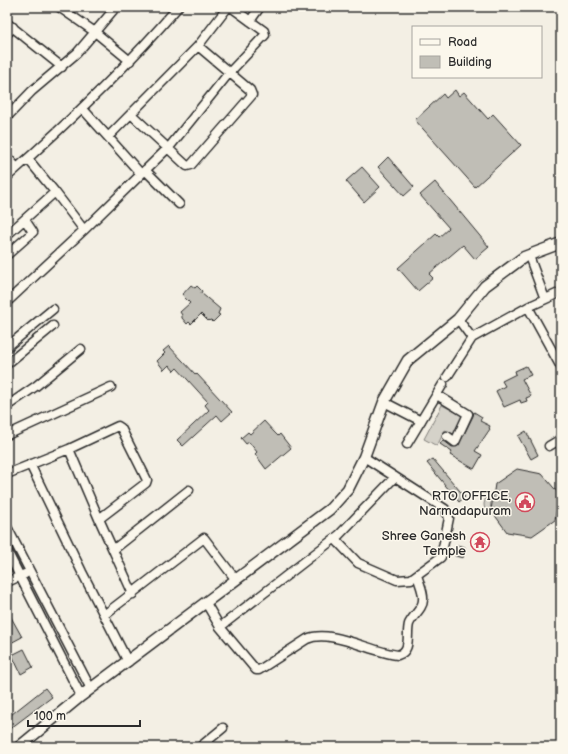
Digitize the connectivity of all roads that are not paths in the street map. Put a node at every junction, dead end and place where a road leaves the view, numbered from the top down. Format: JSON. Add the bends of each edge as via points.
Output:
{"nodes":[{"id":1,"x":59,"y":7,"type":"edge"},
{"id":2,"x":116,"y":7,"type":"edge"},
{"id":3,"x":178,"y":7,"type":"edge"},
{"id":4,"x":230,"y":7,"type":"edge"},
{"id":5,"x":260,"y":7,"type":"edge"},
{"id":6,"x":250,"y":21,"type":"junction"},
{"id":7,"x":10,"y":25,"type":"edge"},
{"id":8,"x":96,"y":32,"type":"junction"},
{"id":9,"x":7,"y":34,"type":"edge"},
{"id":10,"x":198,"y":46,"type":"junction"},
{"id":11,"x":130,"y":61,"type":"junction"},
{"id":12,"x":62,"y":67,"type":"junction"},
{"id":13,"x":229,"y":73,"type":"junction"},
{"id":14,"x":82,"y":108,"type":"junction"},
{"id":15,"x":131,"y":114,"type":"junction"},
{"id":16,"x":7,"y":117,"type":"edge"},
{"id":17,"x":108,"y":137,"type":"junction"},
{"id":18,"x":168,"y":148,"type":"junction"},
{"id":19,"x":7,"y":157,"type":"edge"},
{"id":20,"x":28,"y":158,"type":"junction"},
{"id":21,"x":17,"y":168,"type":"junction"},
{"id":22,"x":143,"y":172,"type":"junction"},
{"id":23,"x":7,"y":177,"type":"edge"},
{"id":24,"x":56,"y":192,"type":"junction"},
{"id":25,"x":179,"y":204,"type":"dead end"},
{"id":26,"x":25,"y":220,"type":"junction"},
{"id":27,"x":84,"y":230,"type":"junction"},
{"id":28,"x":7,"y":235,"type":"edge"},
{"id":29,"x":561,"y":243,"type":"edge"},
{"id":30,"x":7,"y":255,"type":"edge"},
{"id":31,"x":529,"y":256,"type":"junction"},
{"id":32,"x":561,"y":292,"type":"edge"},
{"id":33,"x":544,"y":300,"type":"junction"},
{"id":34,"x":7,"y":302,"type":"edge"},
{"id":35,"x":528,"y":307,"type":"junction"},
{"id":36,"x":53,"y":309,"type":"dead end"},
{"id":37,"x":458,"y":319,"type":"junction"},
{"id":38,"x":53,"y":326,"type":"dead end"},
{"id":39,"x":472,"y":338,"type":"junction"},
{"id":40,"x":7,"y":347,"type":"edge"},
{"id":41,"x":81,"y":349,"type":"dead end"},
{"id":42,"x":7,"y":364,"type":"edge"},
{"id":43,"x":561,"y":367,"type":"edge"},
{"id":44,"x":111,"y":387,"type":"dead end"},
{"id":45,"x":437,"y":395,"type":"junction"},
{"id":46,"x":384,"y":402,"type":"junction"},
{"id":47,"x":7,"y":406,"type":"edge"},
{"id":48,"x":421,"y":421,"type":"junction"},
{"id":49,"x":7,"y":435,"type":"edge"},
{"id":50,"x":447,"y":436,"type":"dead end"},
{"id":51,"x":561,"y":439,"type":"edge"},
{"id":52,"x":407,"y":444,"type":"dead end"},
{"id":53,"x":549,"y":446,"type":"dead end"},
{"id":54,"x":69,"y":449,"type":"junction"},
{"id":55,"x":364,"y":457,"type":"junction"},
{"id":56,"x":30,"y":464,"type":"junction"},
{"id":57,"x":7,"y":474,"type":"edge"},
{"id":58,"x":395,"y":477,"type":"junction"},
{"id":59,"x":189,"y":490,"type":"dead end"},
{"id":60,"x":99,"y":519,"type":"junction"},
{"id":61,"x":7,"y":527,"type":"edge"},
{"id":62,"x":335,"y":539,"type":"junction"},
{"id":63,"x":113,"y":550,"type":"junction"},
{"id":64,"x":7,"y":551,"type":"edge"},
{"id":65,"x":30,"y":572,"type":"junction"},
{"id":66,"x":417,"y":575,"type":"junction"},
{"id":67,"x":20,"y":576,"type":"junction"},
{"id":68,"x":236,"y":580,"type":"junction"},
{"id":69,"x":7,"y":582,"type":"edge"},
{"id":70,"x":133,"y":594,"type":"junction"},
{"id":71,"x":206,"y":603,"type":"junction"},
{"id":72,"x":104,"y":615,"type":"junction"},
{"id":73,"x":220,"y":627,"type":"junction"},
{"id":74,"x":128,"y":662,"type":"junction"},
{"id":75,"x":91,"y":689,"type":"junction"},
{"id":76,"x":81,"y":696,"type":"junction"},
{"id":77,"x":223,"y":728,"type":"dead end"},
{"id":78,"x":19,"y":747,"type":"edge"},
{"id":79,"x":200,"y":747,"type":"edge"}],
"edges":[{"from":1,"to":8,"type":"street"},
{"from":2,"to":8,"type":"street"},
{"from":3,"to":11,"type":"street"},
{"from":4,"to":6,"type":"street"},
{"from":4,"to":10,"type":"street"},
{"from":5,"to":6,"type":"street"},
{"from":6,"to":13,"type":"street","via":[[264,31],[265,35]]},
{"from":7,"to":9,"type":"street"},
{"from":7,"to":12,"type":"street"},
{"from":8,"to":11,"type":"street"},
{"from":8,"to":12,"type":"street"},
{"from":10,"to":13,"type":"street"},
{"from":10,"to":15,"type":"street"},
{"from":11,"to":14,"type":"street"},
{"from":12,"to":16,"type":"street","via":[[32,91]]},
{"from":13,"to":18,"type":"street"},
{"from":13,"to":18,"type":"street","via":[[250,90],[252,95],[191,165],[187,166]]},
{"from":14,"to":17,"type":"street"},
{"from":14,"to":20,"type":"street"},
{"from":15,"to":17,"type":"street"},
{"from":15,"to":18,"type":"street"},
{"from":17,"to":22,"type":"street"},
{"from":18,"to":22,"type":"street"},
{"from":19,"to":21,"type":"street"},
{"from":20,"to":21,"type":"street"},
{"from":20,"to":24,"type":"street"},
{"from":21,"to":23,"type":"street"},
{"from":22,"to":25,"type":"street"},
{"from":22,"to":27,"type":"street"},
{"from":24,"to":26,"type":"street"},
{"from":24,"to":27,"type":"street"},
{"from":26,"to":28,"type":"street"},
{"from":26,"to":30,"type":"street","via":[[33,232]]},
{"from":27,"to":34,"type":"street"},
{"from":29,"to":31,"type":"main road"},
{"from":31,"to":33,"type":"street"},
{"from":31,"to":37,"type":"main road","via":[[524,257],[486,286]]},
{"from":32,"to":33,"type":"street"},
{"from":33,"to":35,"type":"street"},
{"from":35,"to":39,"type":"street"},
{"from":35,"to":43,"type":"street"},
{"from":36,"to":40,"type":"street"},
{"from":37,"to":39,"type":"street"},
{"from":37,"to":46,"type":"main road","via":[[408,360]]},
{"from":38,"to":42,"type":"street"},
{"from":39,"to":45,"type":"street"},
{"from":41,"to":47,"type":"street"},
{"from":44,"to":49,"type":"street"},
{"from":45,"to":48,"type":"street"},
{"from":45,"to":50,"type":"street","via":[[468,414],[455,442]]},
{"from":46,"to":48,"type":"street"},
{"from":46,"to":55,"type":"main road"},
{"from":48,"to":52,"type":"street"},
{"from":51,"to":53,"type":"street"},
{"from":54,"to":56,"type":"street"},
{"from":54,"to":60,"type":"street"},
{"from":54,"to":60,"type":"street","via":[[118,426],[147,480]]},
{"from":55,"to":58,"type":"street"},
{"from":55,"to":68,"type":"main road","via":[[348,489],[330,509]]},
{"from":56,"to":57,"type":"street"},
{"from":56,"to":72,"type":"street"},
{"from":58,"to":62,"type":"street"},
{"from":58,"to":66,"type":"street","via":[[446,509],[448,513],[441,556]]},
{"from":59,"to":63,"type":"street"},
{"from":60,"to":63,"type":"street"},
{"from":61,"to":65,"type":"street"},
{"from":62,"to":66,"type":"street","via":[[358,563],[397,580],[411,579]]},
{"from":62,"to":73,"type":"street"},
{"from":63,"to":70,"type":"street"},
{"from":64,"to":67,"type":"street"},
{"from":65,"to":67,"type":"street"},
{"from":65,"to":75,"type":"street"},
{"from":66,"to":73,"type":"street","via":[[423,601],[410,623],[407,648],[402,654],[315,636],[256,670]]},
{"from":67,"to":69,"type":"street"},
{"from":67,"to":76,"type":"street"},
{"from":68,"to":70,"type":"street","via":[[204,538]]},
{"from":68,"to":71,"type":"main road"},
{"from":70,"to":72,"type":"street"},
{"from":71,"to":73,"type":"street"},
{"from":71,"to":74,"type":"main road"},
{"from":72,"to":74,"type":"street"},
{"from":74,"to":75,"type":"main road"},
{"from":75,"to":76,"type":"main road"},
{"from":76,"to":78,"type":"main road"},
{"from":77,"to":79,"type":"street"}]}
